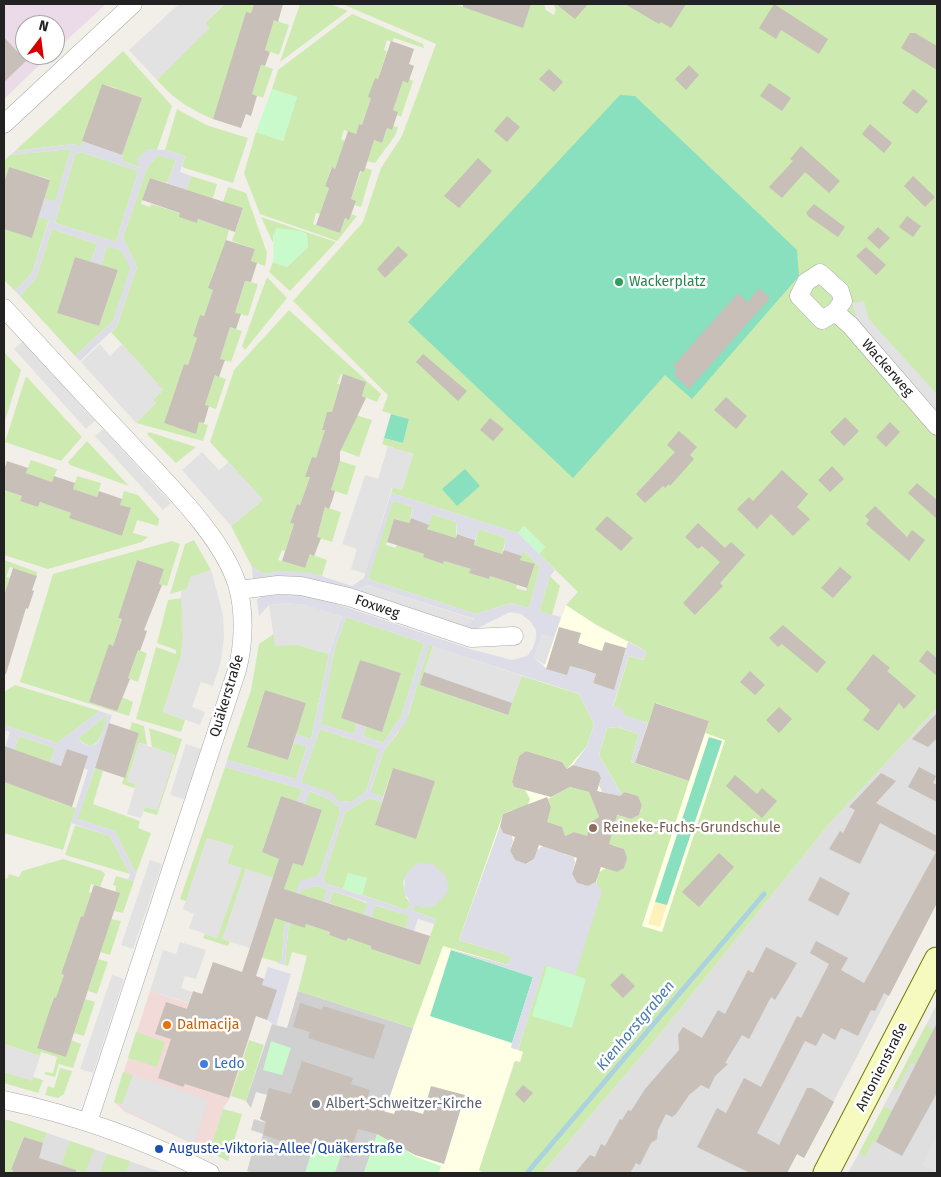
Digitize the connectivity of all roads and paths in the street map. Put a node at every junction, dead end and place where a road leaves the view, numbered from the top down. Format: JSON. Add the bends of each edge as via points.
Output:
{"nodes":[{"id":1,"x":133,"y":4,"type":"edge"},
{"id":2,"x":4,"y":124,"type":"edge"},
{"id":3,"x":4,"y":308,"type":"edge"},
{"id":4,"x":836,"y":312,"type":"dead end"},
{"id":5,"x":937,"y":426,"type":"edge"},
{"id":6,"x":239,"y":590,"type":"junction"},
{"id":7,"x":514,"y":636,"type":"dead end"},
{"id":8,"x":937,"y":960,"type":"edge"},
{"id":9,"x":4,"y":1100,"type":"edge"},
{"id":10,"x":88,"y":1122,"type":"junction"},
{"id":11,"x":210,"y":1173,"type":"edge"},
{"id":12,"x":826,"y":1173,"type":"edge"}],
"edges":[{"from":1,"to":2,"type":"street"},
{"from":3,"to":6,"type":"street","name":"Quäkerstraße","via":[[209,533]]},
{"from":4,"to":5,"type":"street","name":"Wackerweg"},
{"from":6,"to":7,"type":"street","name":"Foxweg","via":[[301,586],[349,598],[471,638]]},
{"from":6,"to":10,"type":"street","name":"Quäkerstraße","via":[[242,626],[237,670]]},
{"from":8,"to":12,"type":"main road","name":"Antonienstraße"},
{"from":9,"to":10,"type":"street"},
{"from":10,"to":11,"type":"street"}]}
